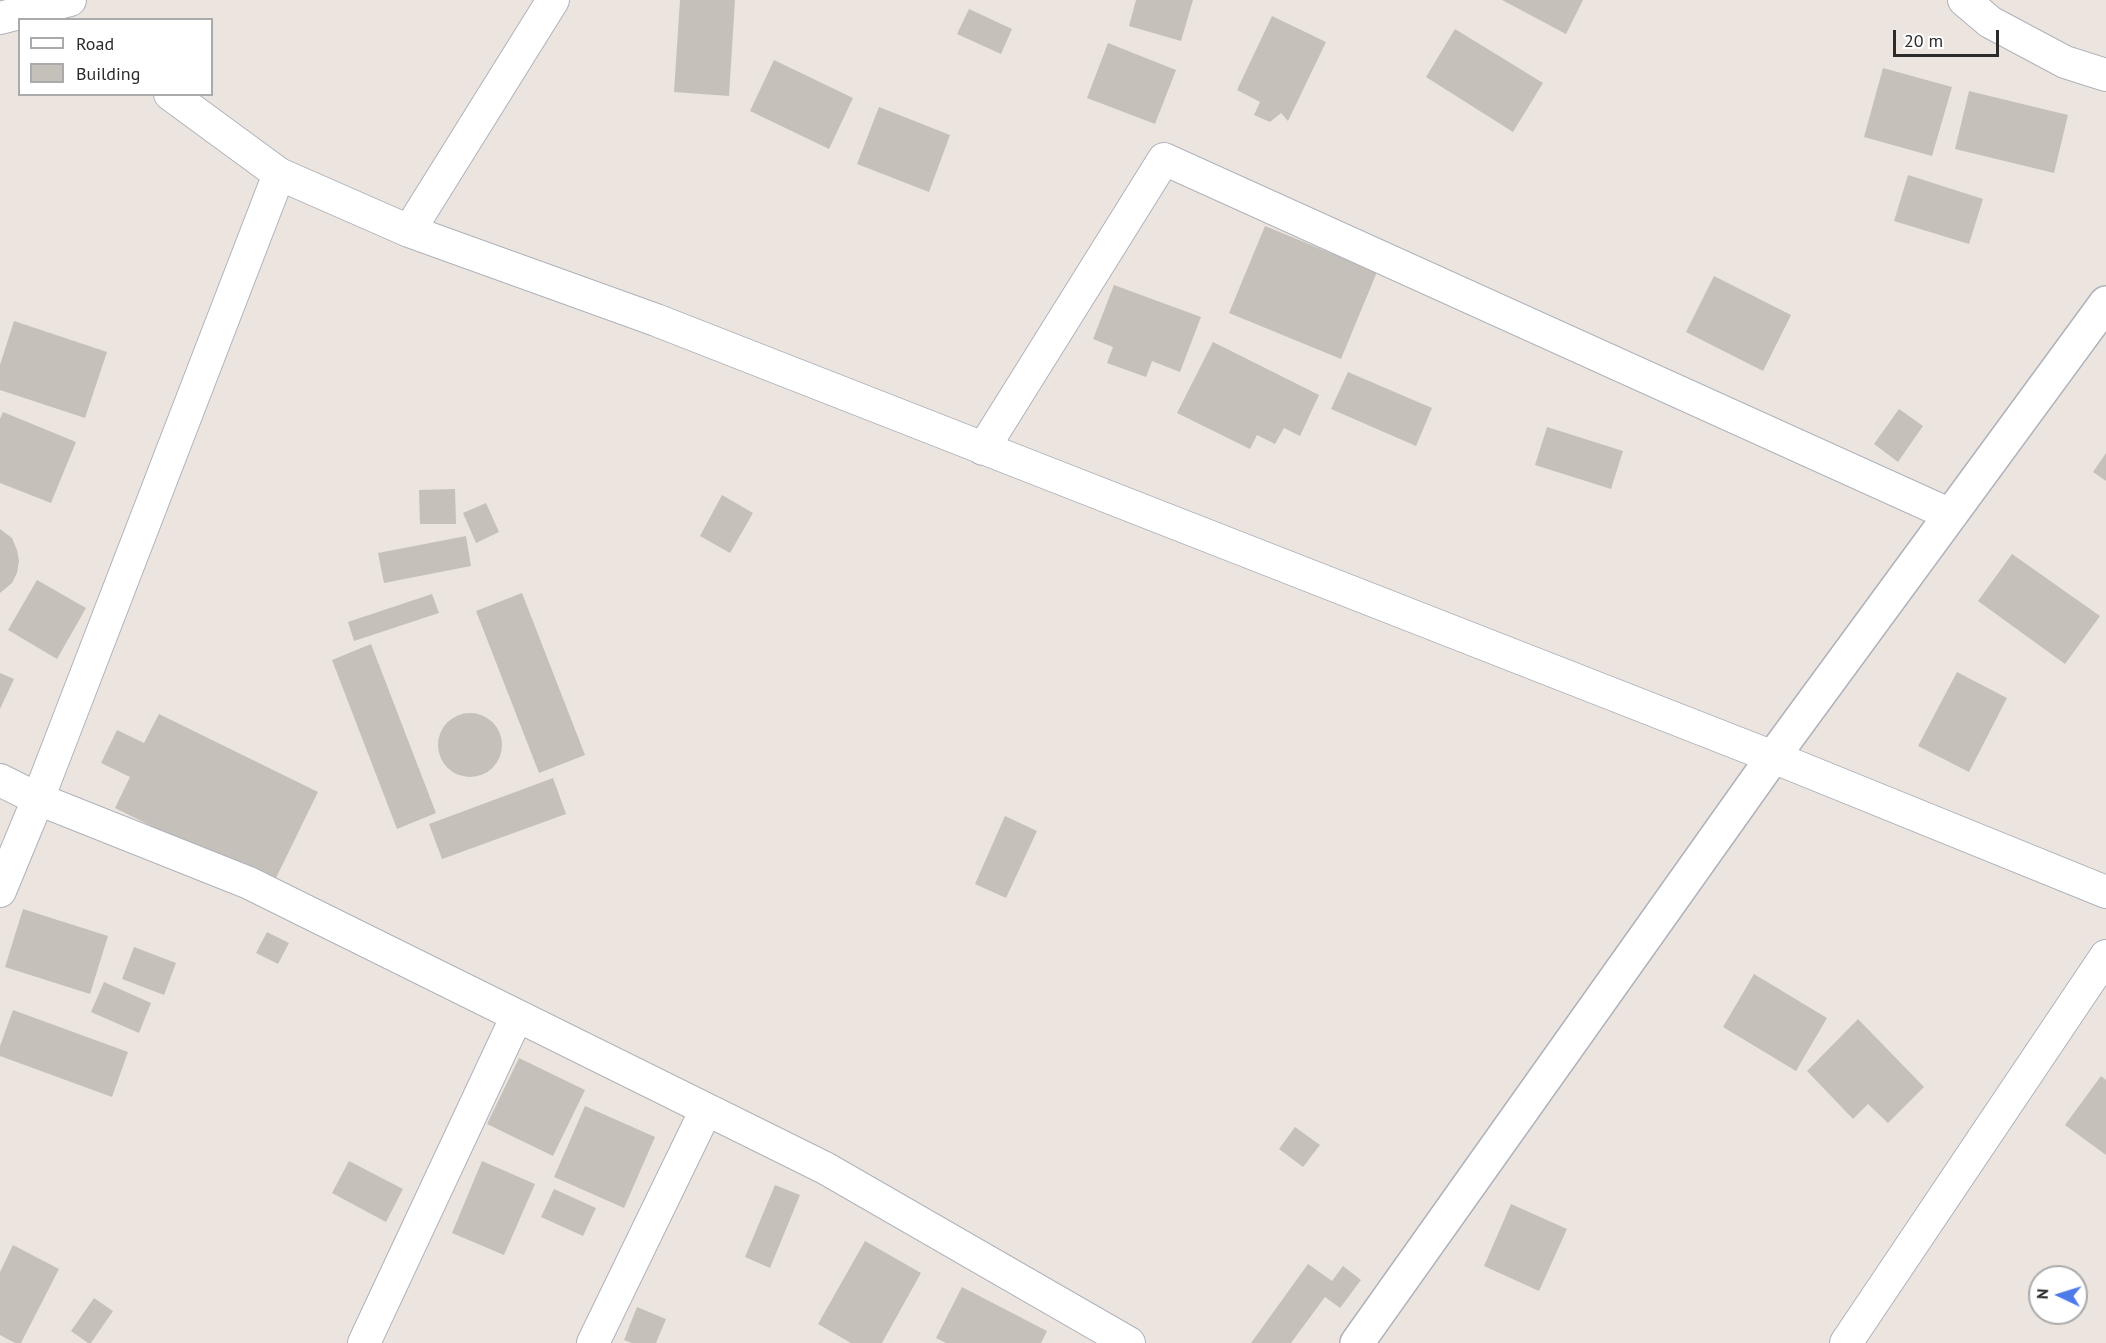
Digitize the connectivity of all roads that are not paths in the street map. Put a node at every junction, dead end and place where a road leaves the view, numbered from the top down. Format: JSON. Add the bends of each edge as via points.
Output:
{"nodes":[{"id":1,"x":553,"y":0,"type":"edge"},
{"id":2,"x":1964,"y":0,"type":"edge"},
{"id":3,"x":62,"y":9,"type":"edge"},
{"id":4,"x":0,"y":18,"type":"edge"},
{"id":5,"x":2106,"y":75,"type":"edge"},
{"id":6,"x":173,"y":96,"type":"edge"},
{"id":7,"x":279,"y":174,"type":"junction"},
{"id":8,"x":409,"y":231,"type":"junction"},
{"id":9,"x":2106,"y":303,"type":"edge"},
{"id":10,"x":983,"y":449,"type":"junction"},
{"id":11,"x":1951,"y":515,"type":"junction"},
{"id":12,"x":1773,"y":757,"type":"junction"},
{"id":13,"x":0,"y":780,"type":"edge"},
{"id":14,"x":38,"y":799,"type":"junction"},
{"id":15,"x":0,"y":891,"type":"edge"},
{"id":16,"x":2106,"y":892,"type":"edge"},
{"id":17,"x":2106,"y":956,"type":"edge"},
{"id":18,"x":517,"y":1016,"type":"junction"},
{"id":19,"x":706,"y":1110,"type":"junction"},
{"id":20,"x":364,"y":1343,"type":"edge"},
{"id":21,"x":593,"y":1343,"type":"edge"},
{"id":22,"x":1129,"y":1343,"type":"edge"},
{"id":23,"x":1357,"y":1343,"type":"edge"},
{"id":24,"x":1846,"y":1343,"type":"edge"}],
"edges":[{"from":1,"to":8,"type":"street"},
{"from":2,"to":5,"type":"street","via":[[1990,22],[2056,57]]},
{"from":3,"to":4,"type":"street"},
{"from":6,"to":7,"type":"street"},
{"from":7,"to":8,"type":"street"},
{"from":7,"to":14,"type":"street"},
{"from":8,"to":10,"type":"street","via":[[656,320]]},
{"from":9,"to":11,"type":"street"},
{"from":10,"to":11,"type":"street","via":[[1164,159]]},
{"from":10,"to":12,"type":"street"},
{"from":11,"to":12,"type":"street"},
{"from":12,"to":16,"type":"street"},
{"from":12,"to":23,"type":"street"},
{"from":13,"to":14,"type":"street"},
{"from":14,"to":15,"type":"street"},
{"from":14,"to":18,"type":"street","via":[[249,883]]},
{"from":17,"to":24,"type":"street"},
{"from":18,"to":19,"type":"street"},
{"from":18,"to":20,"type":"street"},
{"from":19,"to":21,"type":"street"},
{"from":19,"to":22,"type":"street","via":[[825,1168]]}]}
